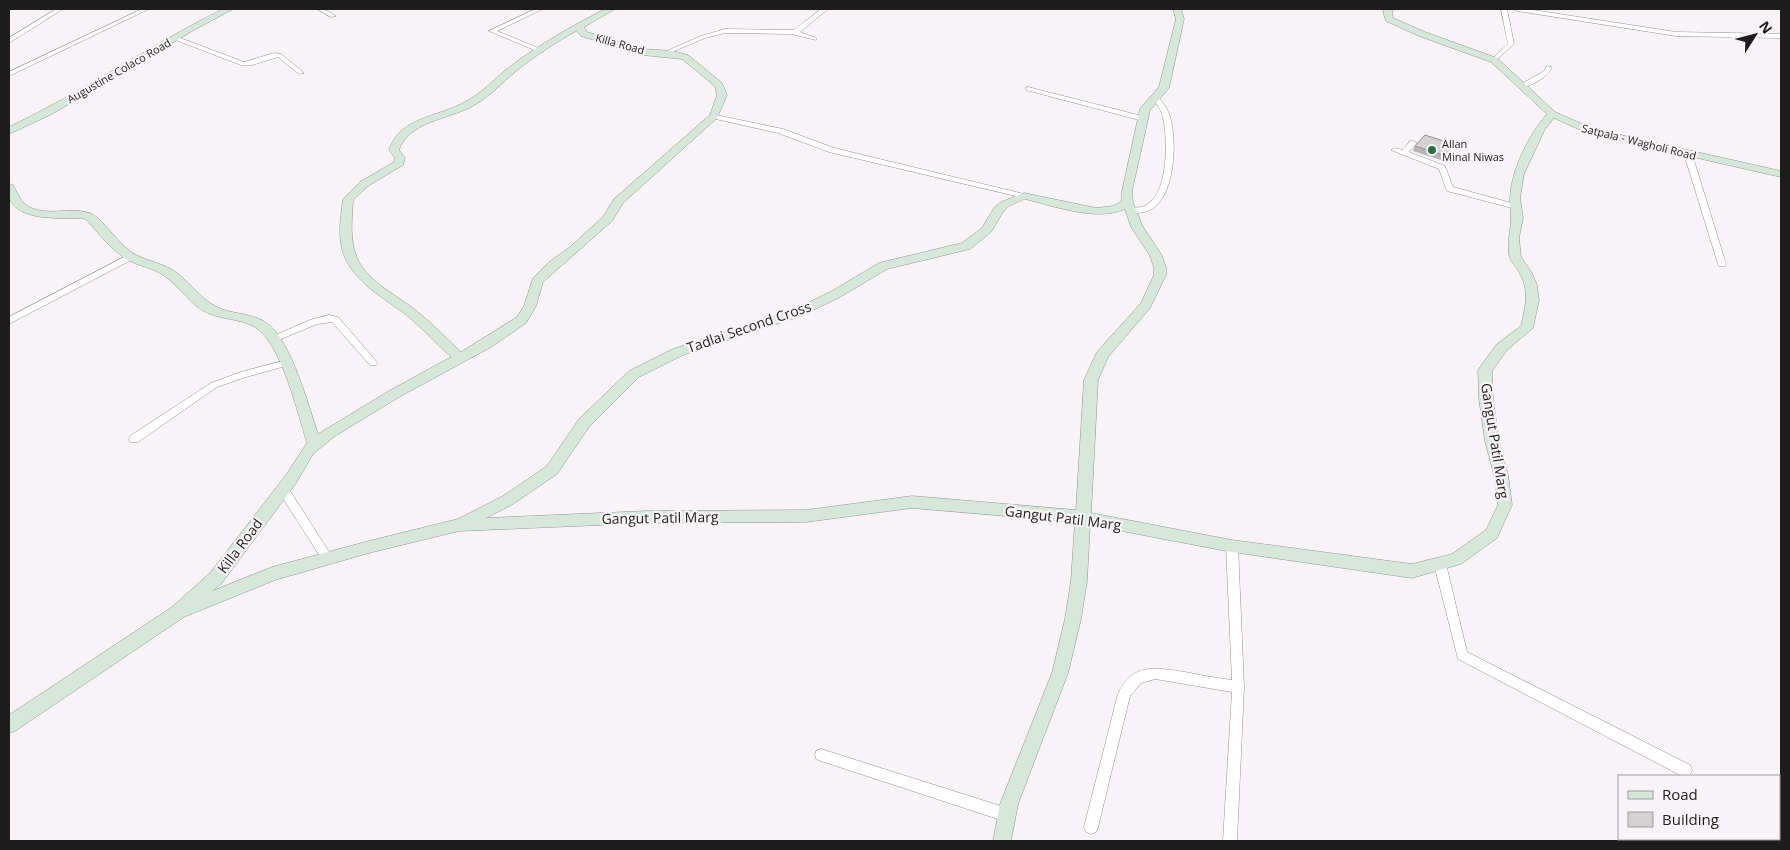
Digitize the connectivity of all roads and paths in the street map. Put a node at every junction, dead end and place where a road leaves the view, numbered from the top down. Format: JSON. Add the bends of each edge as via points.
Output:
{"nodes":[{"id":1,"x":60,"y":9,"type":"edge"},
{"id":2,"x":146,"y":9,"type":"edge"},
{"id":3,"x":229,"y":9,"type":"edge"},
{"id":4,"x":320,"y":9,"type":"edge"},
{"id":5,"x":540,"y":9,"type":"edge"},
{"id":6,"x":611,"y":9,"type":"edge"},
{"id":7,"x":825,"y":9,"type":"edge"},
{"id":8,"x":1177,"y":9,"type":"edge"},
{"id":9,"x":1391,"y":9,"type":"edge"},
{"id":10,"x":1504,"y":9,"type":"edge"},
{"id":11,"x":1517,"y":9,"type":"edge"},
{"id":12,"x":333,"y":16,"type":"dead end"},
{"id":13,"x":580,"y":27,"type":"junction"},
{"id":14,"x":796,"y":33,"type":"junction"},
{"id":15,"x":1781,"y":36,"type":"edge"},
{"id":16,"x":175,"y":38,"type":"junction"},
{"id":17,"x":814,"y":39,"type":"dead end"},
{"id":18,"x":9,"y":41,"type":"edge"},
{"id":19,"x":541,"y":51,"type":"junction"},
{"id":20,"x":665,"y":53,"type":"junction"},
{"id":21,"x":1494,"y":60,"type":"junction"},
{"id":22,"x":1549,"y":67,"type":"dead end"},
{"id":23,"x":9,"y":74,"type":"edge"},
{"id":24,"x":301,"y":74,"type":"dead end"},
{"id":25,"x":1522,"y":86,"type":"junction"},
{"id":26,"x":1028,"y":89,"type":"dead end"},
{"id":27,"x":1156,"y":98,"type":"junction"},
{"id":28,"x":1552,"y":114,"type":"junction"},
{"id":29,"x":714,"y":116,"type":"junction"},
{"id":30,"x":1143,"y":119,"type":"junction"},
{"id":31,"x":10,"y":129,"type":"edge"},
{"id":32,"x":1413,"y":143,"type":"dead end"},
{"id":33,"x":1394,"y":150,"type":"dead end"},
{"id":34,"x":1404,"y":153,"type":"junction"},
{"id":35,"x":1688,"y":154,"type":"junction"},
{"id":36,"x":1781,"y":174,"type":"edge"},
{"id":37,"x":9,"y":187,"type":"edge"},
{"id":38,"x":1024,"y":196,"type":"junction"},
{"id":39,"x":1129,"y":207,"type":"junction"},
{"id":40,"x":1516,"y":207,"type":"junction"},
{"id":41,"x":130,"y":257,"type":"junction"},
{"id":42,"x":1722,"y":264,"type":"dead end"},
{"id":43,"x":9,"y":321,"type":"edge"},
{"id":44,"x":274,"y":339,"type":"junction"},
{"id":45,"x":460,"y":358,"type":"junction"},
{"id":46,"x":286,"y":363,"type":"junction"},
{"id":47,"x":373,"y":363,"type":"dead end"},
{"id":48,"x":134,"y":439,"type":"dead end"},
{"id":49,"x":314,"y":445,"type":"junction"},
{"id":50,"x":283,"y":490,"type":"junction"},
{"id":51,"x":1082,"y":517,"type":"junction"},
{"id":52,"x":459,"y":525,"type":"junction"},
{"id":53,"x":1232,"y":546,"type":"junction"},
{"id":54,"x":327,"y":558,"type":"junction"},
{"id":55,"x":1440,"y":564,"type":"junction"},
{"id":56,"x":178,"y":612,"type":"junction"},
{"id":57,"x":1238,"y":687,"type":"junction"},
{"id":58,"x":9,"y":724,"type":"edge"},
{"id":59,"x":821,"y":755,"type":"dead end"},
{"id":60,"x":1685,"y":770,"type":"dead end"},
{"id":61,"x":1007,"y":815,"type":"junction"},
{"id":62,"x":1091,"y":827,"type":"dead end"},
{"id":63,"x":1002,"y":841,"type":"edge"},
{"id":64,"x":1230,"y":841,"type":"edge"}],
"edges":[{"from":1,"to":18,"type":"street"},
{"from":2,"to":23,"type":"street"},
{"from":3,"to":16,"type":"street","name":"Augustine Colaco Road"},
{"from":4,"to":12,"type":"street"},
{"from":5,"to":19,"type":"street","via":[[492,31]]},
{"from":6,"to":13,"type":"street"},
{"from":7,"to":14,"type":"street"},
{"from":8,"to":27,"type":"street","via":[[1180,20],[1177,38],[1164,88]]},
{"from":9,"to":21,"type":"street","name":"Satpala - Wagholi Road","via":[[1388,11],[1389,19]]},
{"from":10,"to":21,"type":"street","via":[[1511,44]]},
{"from":11,"to":15,"type":"street","via":[[1676,34]]},
{"from":13,"to":19,"type":"street","name":"Killa Road","via":[[555,39]]},
{"from":13,"to":20,"type":"street","name":"Killa Road","via":[[584,34],[622,47]]},
{"from":14,"to":17,"type":"street"},
{"from":14,"to":20,"type":"street","via":[[725,31]]},
{"from":16,"to":24,"type":"street","via":[[243,64],[279,55]]},
{"from":16,"to":31,"type":"street","name":"Augustine Colaco Road","via":[[56,108]]},
{"from":19,"to":45,"type":"street","name":"Killa Road","via":[[513,69],[480,98],[399,136],[394,150],[400,158],[399,163],[364,184],[348,199],[348,250],[354,262],[366,279],[414,316]]},
{"from":20,"to":29,"type":"street","name":"Killa Road","via":[[685,57],[719,85],[722,94]]},
{"from":21,"to":25,"type":"street","name":"Satpala - Wagholi Road"},
{"from":22,"to":25,"type":"street","via":[[1548,72]]},
{"from":25,"to":28,"type":"street","name":"Satpala - Wagholi Road"},
{"from":26,"to":30,"type":"street"},
{"from":27,"to":30,"type":"street","via":[[1145,109]]},
{"from":27,"to":39,"type":"street","via":[[1167,117],[1170,151],[1166,182],[1146,210]]},
{"from":28,"to":35,"type":"street","name":"Satpala - Wagholi Road","via":[[1590,131]]},
{"from":28,"to":40,"type":"street","name":"Gangut Patil Marg","via":[[1540,128],[1519,174]]},
{"from":29,"to":38,"type":"street","via":[[780,131],[832,150]]},
{"from":29,"to":45,"type":"street","name":"Killa Road","via":[[618,202],[608,219],[537,281],[522,320]]},
{"from":30,"to":39,"type":"street","via":[[1127,191]]},
{"from":32,"to":34,"type":"street"},
{"from":33,"to":34,"type":"street"},
{"from":34,"to":40,"type":"street","via":[[1442,168],[1450,189]]},
{"from":35,"to":36,"type":"street","name":"Satpala - Wagholi Road"},
{"from":35,"to":42,"type":"street"},
{"from":37,"to":41,"type":"street","via":[[20,206],[36,213],[91,218]]},
{"from":38,"to":39,"type":"street","via":[[1096,211]]},
{"from":38,"to":52,"type":"street","name":"Tadlai Second Cross","via":[[1004,204],[987,230],[966,246],[883,266],[836,294],[797,312],[678,352],[634,374],[584,423],[552,470],[508,500]]},
{"from":39,"to":51,"type":"street","via":[[1137,227],[1155,254],[1160,275],[1146,305],[1102,355],[1091,380]]},
{"from":40,"to":55,"type":"street","name":"Gangut Patil Marg","via":[[1515,257],[1526,273],[1533,300],[1526,328],[1502,347],[1485,370],[1492,441],[1505,504],[1492,534],[1456,559]]},
{"from":41,"to":43,"type":"street"},
{"from":41,"to":44,"type":"street","via":[[167,272],[213,311],[264,326]]},
{"from":44,"to":46,"type":"street"},
{"from":44,"to":47,"type":"street","via":[[332,318]]},
{"from":45,"to":49,"type":"street","name":"Killa Road","via":[[346,423]]},
{"from":46,"to":48,"type":"street","via":[[214,385]]},
{"from":46,"to":49,"type":"street"},
{"from":49,"to":50,"type":"street","name":"Killa Road"},
{"from":50,"to":54,"type":"street"},
{"from":50,"to":56,"type":"street","name":"Killa Road","via":[[216,578]]},
{"from":51,"to":52,"type":"street","name":"Gangut Patil Marg","via":[[912,502],[806,516],[647,517]]},
{"from":51,"to":53,"type":"street","name":"Gangut Patil Marg"},
{"from":51,"to":61,"type":"street","via":[[1079,581],[1060,673]]},
{"from":52,"to":54,"type":"street","name":"Gangut Patil Marg"},
{"from":53,"to":55,"type":"street","name":"Gangut Patil Marg","via":[[1412,571]]},
{"from":53,"to":57,"type":"street"},
{"from":54,"to":56,"type":"street","name":"Gangut Patil Marg","via":[[272,574]]},
{"from":55,"to":60,"type":"street","via":[[1462,655]]},
{"from":56,"to":58,"type":"street","name":"Killa Road"},
{"from":57,"to":62,"type":"street","via":[[1155,672],[1143,674],[1132,681],[1124,694]]},
{"from":57,"to":64,"type":"street"},
{"from":59,"to":61,"type":"street"},
{"from":61,"to":63,"type":"street"}]}
